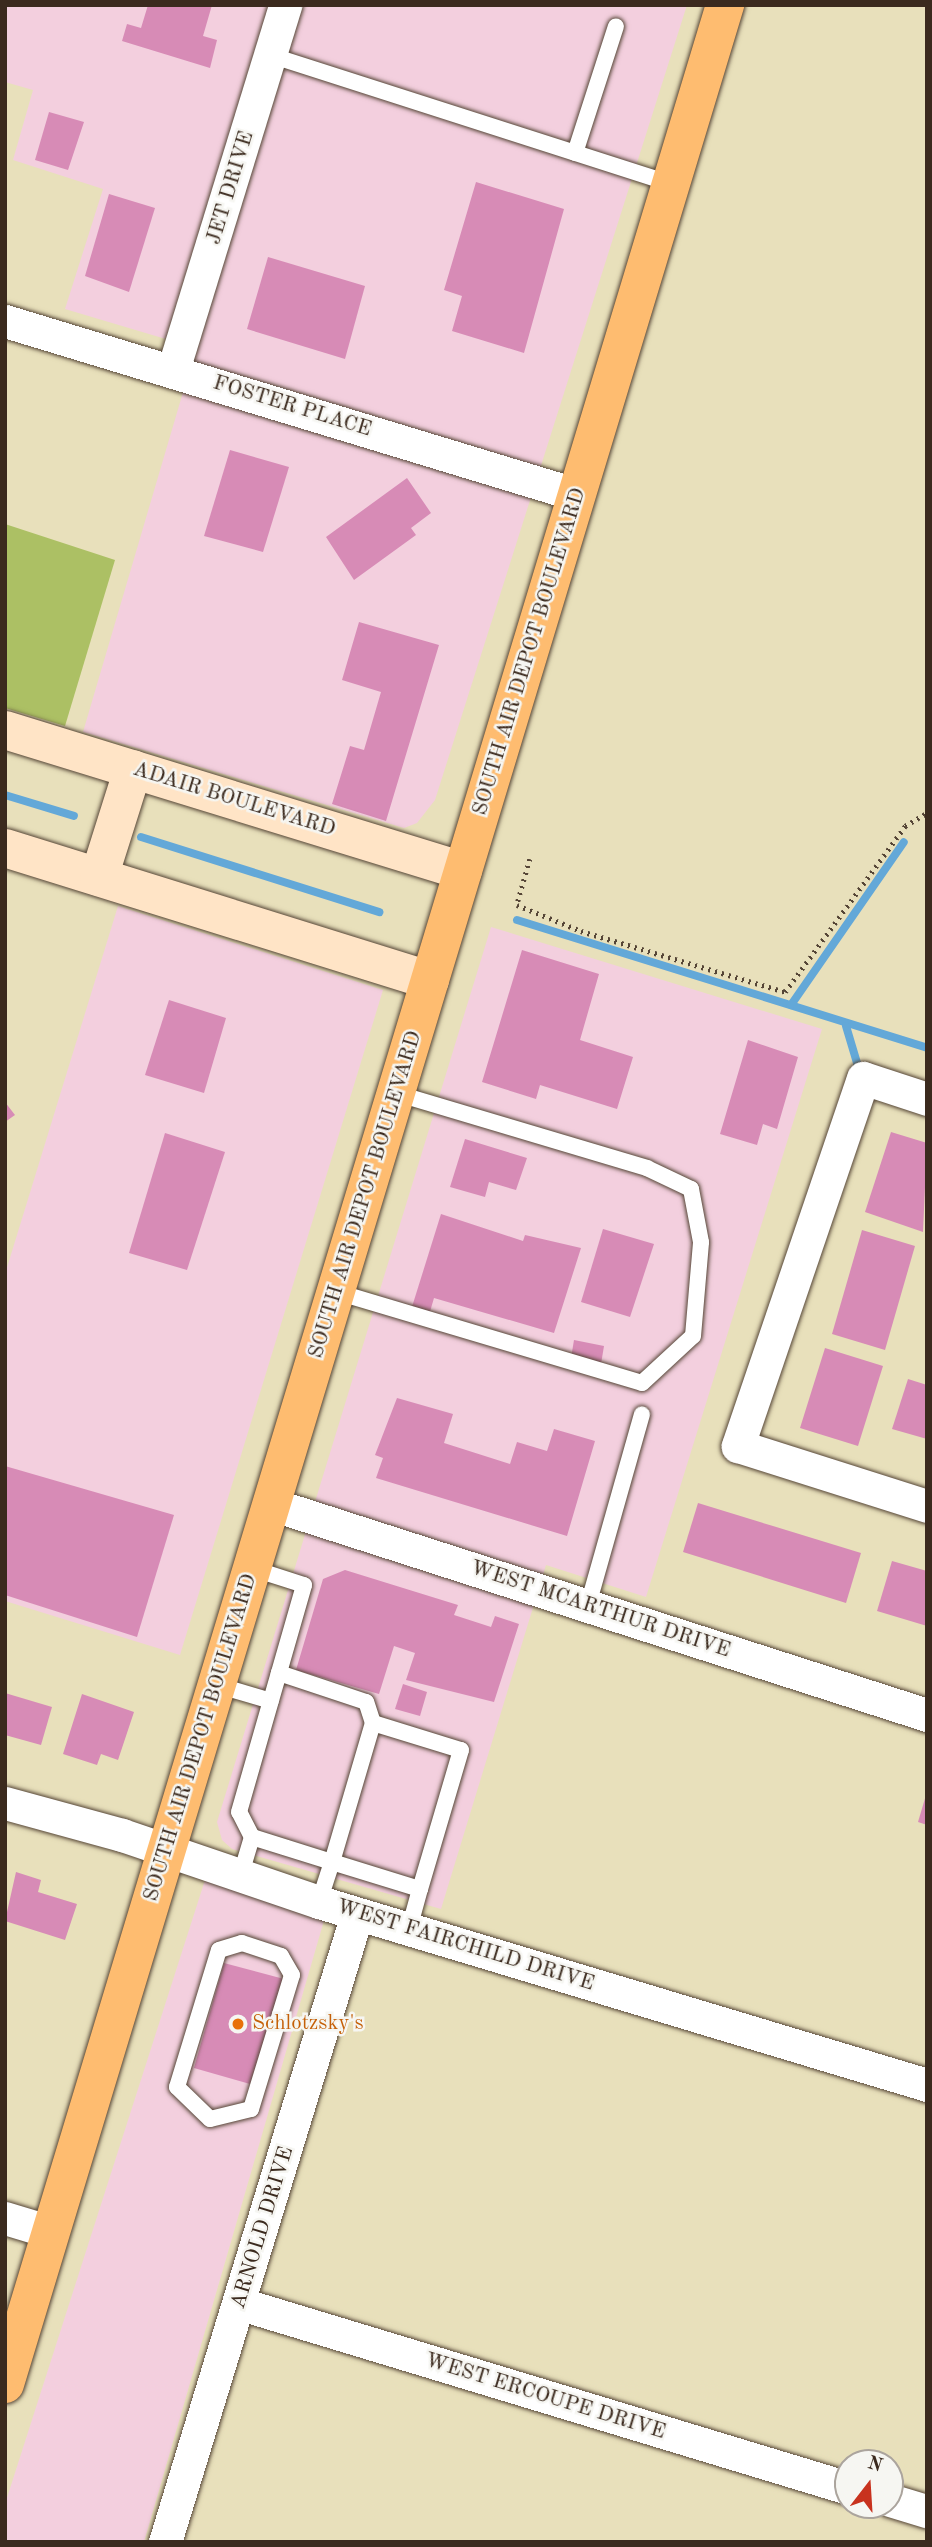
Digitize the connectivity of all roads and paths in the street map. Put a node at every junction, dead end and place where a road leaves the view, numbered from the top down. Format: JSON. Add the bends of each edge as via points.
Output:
{"nodes":[{"id":1,"x":285,"y":5,"type":"edge"},
{"id":2,"x":726,"y":5,"type":"edge"},
{"id":3,"x":615,"y":26,"type":"dead end"},
{"id":4,"x":270,"y":55,"type":"junction"},
{"id":5,"x":575,"y":153,"type":"junction"},
{"id":6,"x":671,"y":184,"type":"junction"},
{"id":7,"x":5,"y":321,"type":"edge"},
{"id":8,"x":173,"y":370,"type":"junction"},
{"id":9,"x":578,"y":495,"type":"junction"},
{"id":10,"x":5,"y":730,"type":"edge"},
{"id":11,"x":133,"y":769,"type":"junction"},
{"id":12,"x":927,"y":813,"type":"edge"},
{"id":13,"x":5,"y":848,"type":"edge"},
{"id":14,"x":530,"y":859,"type":"dead end"},
{"id":15,"x":463,"y":871,"type":"junction"},
{"id":16,"x":99,"y":877,"type":"junction"},
{"id":17,"x":430,"y":979,"type":"junction"},
{"id":18,"x":397,"y":1093,"type":"junction"},
{"id":19,"x":927,"y":1099,"type":"edge"},
{"id":20,"x":337,"y":1292,"type":"junction"},
{"id":21,"x":642,"y":1414,"type":"dead end"},
{"id":22,"x":274,"y":1505,"type":"junction"},
{"id":23,"x":927,"y":1506,"type":"edge"},
{"id":24,"x":254,"y":1569,"type":"junction"},
{"id":25,"x":588,"y":1605,"type":"junction"},
{"id":26,"x":279,"y":1673,"type":"junction"},
{"id":27,"x":217,"y":1685,"type":"junction"},
{"id":28,"x":271,"y":1701,"type":"junction"},
{"id":29,"x":927,"y":1715,"type":"edge"},
{"id":30,"x":373,"y":1723,"type":"junction"},
{"id":31,"x":5,"y":1803,"type":"edge"},
{"id":32,"x":252,"y":1838,"type":"junction"},
{"id":33,"x":165,"y":1852,"type":"junction"},
{"id":34,"x":332,"y":1862,"type":"junction"},
{"id":35,"x":240,"y":1877,"type":"junction"},
{"id":36,"x":420,"y":1889,"type":"junction"},
{"id":37,"x":319,"y":1902,"type":"junction"},
{"id":38,"x":358,"y":1914,"type":"junction"},
{"id":39,"x":409,"y":1929,"type":"junction"},
{"id":40,"x":927,"y":2085,"type":"edge"},
{"id":41,"x":210,"y":2119,"type":"joint"},
{"id":42,"x":5,"y":2218,"type":"edge"},
{"id":43,"x":51,"y":2232,"type":"junction"},
{"id":44,"x":241,"y":2305,"type":"junction"},
{"id":45,"x":5,"y":2385,"type":"edge"},
{"id":46,"x":834,"y":2484,"type":"edge"},
{"id":47,"x":904,"y":2504,"type":"edge"},
{"id":48,"x":927,"y":2511,"type":"edge"},
{"id":49,"x":165,"y":2542,"type":"edge"}],
"edges":[{"from":1,"to":4,"type":"street","name":"JET DRIVE"},
{"from":2,"to":6,"type":"main road","name":"SOUTH AIR DEPOT BOULEVARD"},
{"from":3,"to":5,"type":"lane"},
{"from":4,"to":5,"type":"lane"},
{"from":4,"to":8,"type":"street","name":"JET DRIVE"},
{"from":5,"to":6,"type":"lane"},
{"from":6,"to":9,"type":"main road","name":"SOUTH AIR DEPOT BOULEVARD"},
{"from":7,"to":8,"type":"street","name":"FOSTER PLACE"},
{"from":8,"to":9,"type":"street","name":"FOSTER PLACE"},
{"from":9,"to":15,"type":"main road","name":"SOUTH AIR DEPOT BOULEVARD"},
{"from":10,"to":11,"type":"street","name":"ADAIR BOULEVARD"},
{"from":11,"to":15,"type":"street","name":"ADAIR BOULEVARD"},
{"from":11,"to":16,"type":"street"},
{"from":12,"to":14,"type":"path","via":[[905,827],[785,992],[581,931],[517,905]]},
{"from":13,"to":16,"type":"street"},
{"from":15,"to":17,"type":"main road","name":"SOUTH AIR DEPOT BOULEVARD"},
{"from":16,"to":17,"type":"street"},
{"from":17,"to":18,"type":"main road","name":"SOUTH AIR DEPOT BOULEVARD"},
{"from":18,"to":20,"type":"main road","name":"SOUTH AIR DEPOT BOULEVARD"},
{"from":18,"to":20,"type":"lane","via":[[646,1168],[691,1189],[701,1242],[693,1336],[642,1383]]},
{"from":19,"to":23,"type":"street","via":[[863,1078],[738,1446]]},
{"from":20,"to":22,"type":"main road","name":"SOUTH AIR DEPOT BOULEVARD"},
{"from":21,"to":25,"type":"lane"},
{"from":22,"to":24,"type":"main road","name":"SOUTH AIR DEPOT BOULEVARD"},
{"from":22,"to":25,"type":"street","name":"WEST MCARTHUR DRIVE"},
{"from":24,"to":26,"type":"lane","via":[[304,1585]]},
{"from":24,"to":27,"type":"main road","name":"SOUTH AIR DEPOT BOULEVARD"},
{"from":25,"to":29,"type":"street","name":"WEST MCARTHUR DRIVE"},
{"from":26,"to":28,"type":"lane"},
{"from":26,"to":30,"type":"lane","via":[[366,1702]]},
{"from":27,"to":28,"type":"lane"},
{"from":27,"to":33,"type":"main road","name":"SOUTH AIR DEPOT BOULEVARD"},
{"from":28,"to":32,"type":"lane","via":[[239,1812]]},
{"from":30,"to":34,"type":"lane"},
{"from":30,"to":36,"type":"lane","via":[[461,1749]]},
{"from":31,"to":33,"type":"street","name":"WEST FAIRCHILD DRIVE"},
{"from":32,"to":34,"type":"lane"},
{"from":32,"to":35,"type":"lane"},
{"from":33,"to":35,"type":"street","name":"WEST FAIRCHILD DRIVE"},
{"from":33,"to":43,"type":"main road","name":"SOUTH AIR DEPOT BOULEVARD"},
{"from":34,"to":36,"type":"lane"},
{"from":34,"to":37,"type":"lane"},
{"from":35,"to":37,"type":"street","name":"WEST FAIRCHILD DRIVE"},
{"from":36,"to":39,"type":"lane"},
{"from":37,"to":38,"type":"street","name":"WEST FAIRCHILD DRIVE"},
{"from":38,"to":39,"type":"street","name":"WEST FAIRCHILD DRIVE"},
{"from":38,"to":44,"type":"street","name":"ARNOLD DRIVE"},
{"from":39,"to":40,"type":"street","name":"WEST FAIRCHILD DRIVE"},
{"from":41,"to":41,"type":"lane","via":[[251,2109],[292,1976],[281,1956],[242,1943],[219,1950],[177,2087]]},
{"from":42,"to":43,"type":"street"},
{"from":43,"to":45,"type":"main road","name":"SOUTH AIR DEPOT BOULEVARD"},
{"from":44,"to":46,"type":"street","name":"WEST ERCOUPE DRIVE"},
{"from":44,"to":49,"type":"street","name":"ARNOLD DRIVE"},
{"from":47,"to":48,"type":"street"}]}
